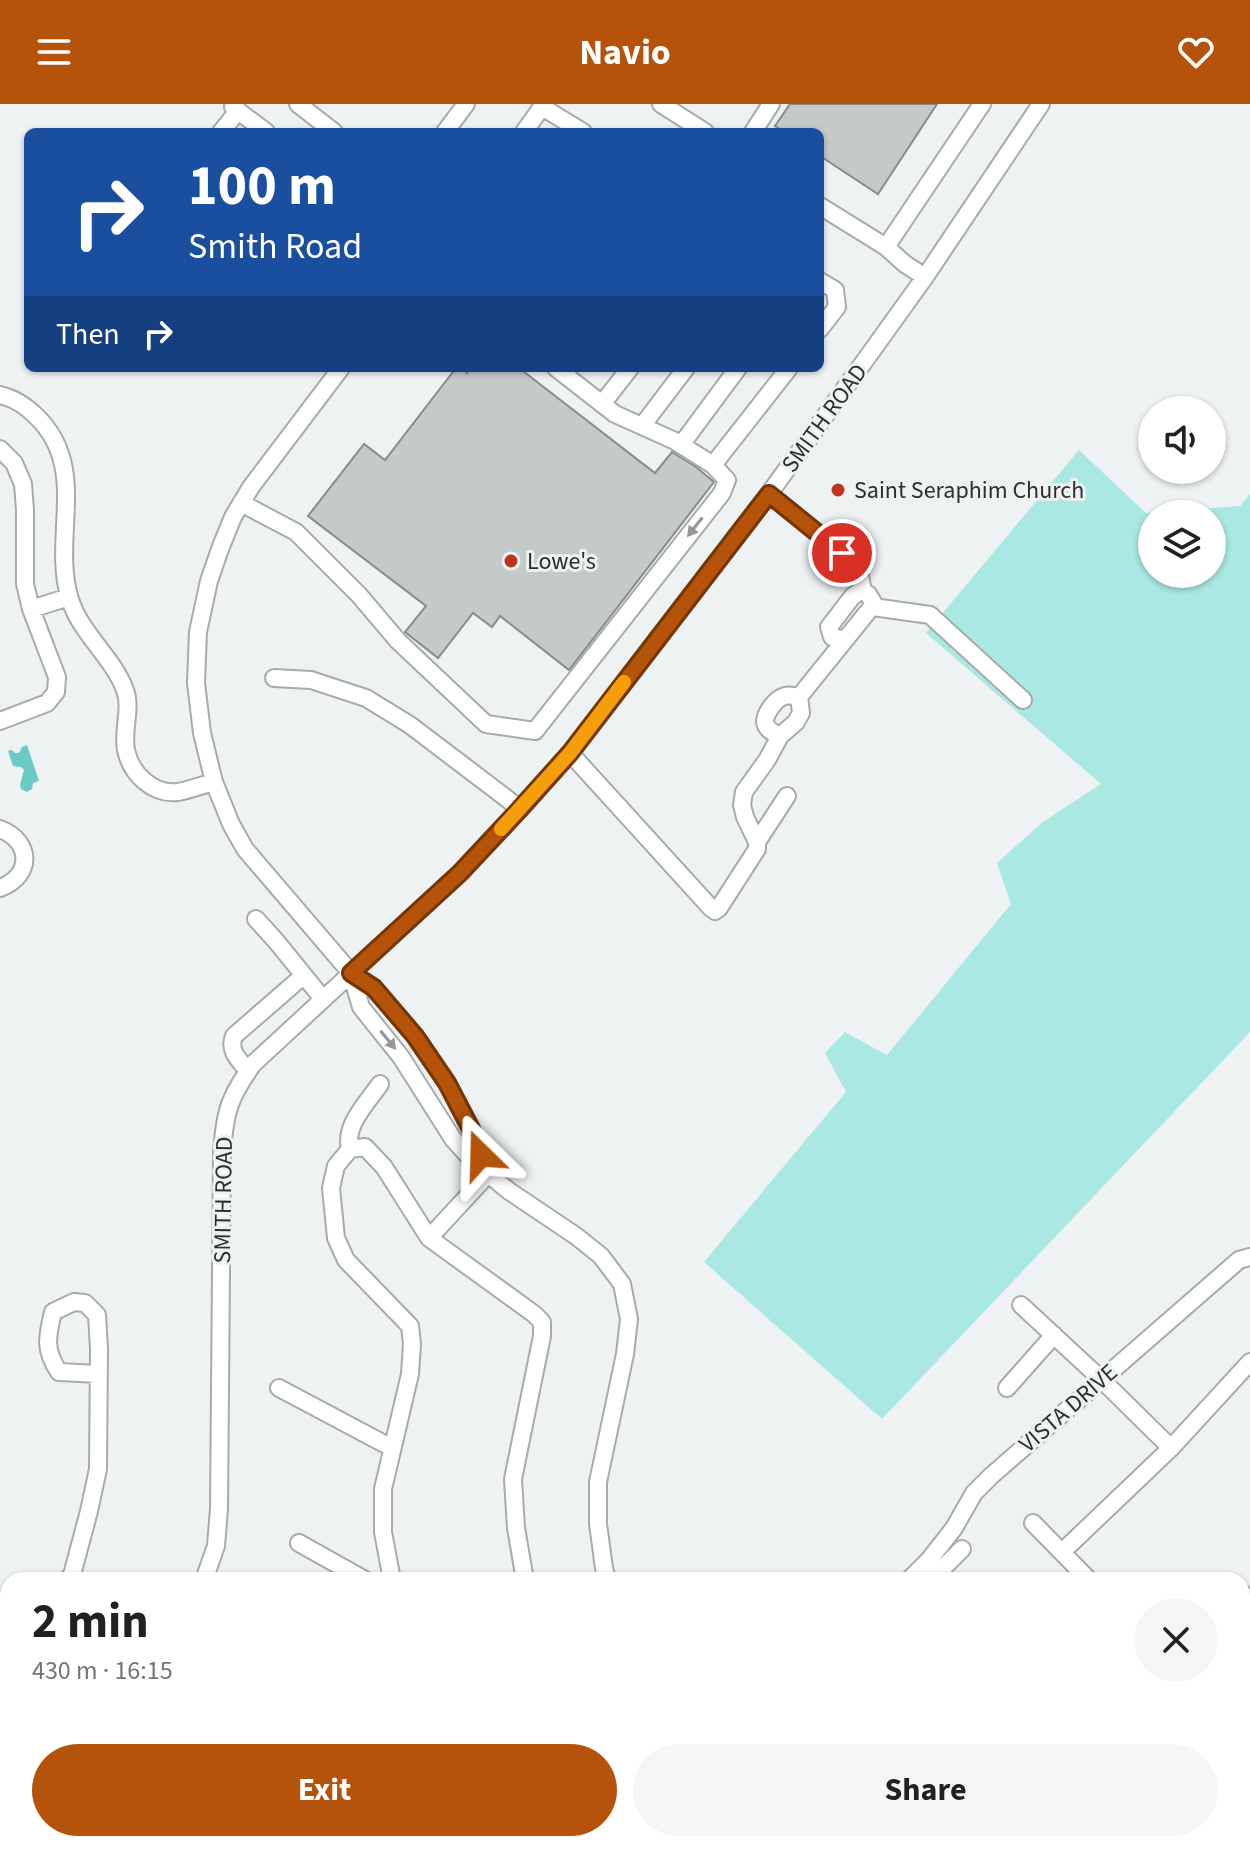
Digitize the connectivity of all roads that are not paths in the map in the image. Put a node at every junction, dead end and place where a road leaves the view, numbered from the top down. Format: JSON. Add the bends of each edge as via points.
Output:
{"nodes":[{"id":1,"x":298,"y":104,"type":"edge"},
{"id":2,"x":466,"y":104,"type":"edge"},
{"id":3,"x":661,"y":104,"type":"edge"},
{"id":4,"x":771,"y":104,"type":"edge"},
{"id":5,"x":982,"y":104,"type":"edge"},
{"id":6,"x":1041,"y":104,"type":"edge"},
{"id":7,"x":543,"y":106,"type":"edge"},
{"id":8,"x":234,"y":107,"type":"edge"},
{"id":9,"x":223,"y":128,"type":"edge"},
{"id":10,"x":261,"y":128,"type":"edge"},
{"id":11,"x":329,"y":128,"type":"edge"},
{"id":12,"x":448,"y":128,"type":"edge"},
{"id":13,"x":527,"y":128,"type":"edge"},
{"id":14,"x":577,"y":128,"type":"edge"},
{"id":15,"x":699,"y":128,"type":"edge"},
{"id":16,"x":756,"y":128,"type":"edge"},
{"id":17,"x":824,"y":208,"type":"edge"},
{"id":18,"x":886,"y":247,"type":"junction"},
{"id":19,"x":925,"y":277,"type":"junction"},
{"id":20,"x":824,"y":283,"type":"edge"},
{"id":21,"x":824,"y":324,"type":"edge"},
{"id":22,"x":338,"y":372,"type":"edge"},
{"id":23,"x":627,"y":372,"type":"edge"},
{"id":24,"x":683,"y":372,"type":"edge"},
{"id":25,"x":735,"y":372,"type":"edge"},
{"id":26,"x":786,"y":372,"type":"edge"},
{"id":27,"x":575,"y":374,"type":"edge"},
{"id":28,"x":0,"y":395,"type":"edge"},
{"id":29,"x":602,"y":404,"type":"junction"},
{"id":30,"x":642,"y":426,"type":"junction"},
{"id":31,"x":681,"y":445,"type":"junction"},
{"id":32,"x":0,"y":449,"type":"edge"},
{"id":33,"x":713,"y":465,"type":"junction"},
{"id":34,"x":769,"y":494,"type":"junction"},
{"id":35,"x":241,"y":503,"type":"junction"},
{"id":36,"x":863,"y":591,"type":"junction"},
{"id":37,"x":69,"y":597,"type":"junction"},
{"id":38,"x":873,"y":607,"type":"junction"},
{"id":39,"x":31,"y":609,"type":"junction"},
{"id":40,"x":847,"y":638,"type":"junction"},
{"id":41,"x":274,"y":678,"type":"dead end"},
{"id":42,"x":799,"y":697,"type":"junction"},
{"id":43,"x":1023,"y":700,"type":"dead end"},
{"id":44,"x":0,"y":721,"type":"edge"},
{"id":45,"x":780,"y":736,"type":"junction"},
{"id":46,"x":570,"y":753,"type":"junction"},
{"id":47,"x":214,"y":782,"type":"junction"},
{"id":48,"x":787,"y":796,"type":"dead end"},
{"id":49,"x":519,"y":810,"type":"junction"},
{"id":50,"x":0,"y":829,"type":"edge"},
{"id":51,"x":757,"y":842,"type":"junction"},
{"id":52,"x":0,"y":888,"type":"edge"},
{"id":53,"x":256,"y":919,"type":"dead end"},
{"id":54,"x":351,"y":973,"type":"junction"},
{"id":55,"x":303,"y":976,"type":"junction"},
{"id":56,"x":323,"y":999,"type":"junction"},
{"id":57,"x":248,"y":1071,"type":"junction"},
{"id":58,"x":380,"y":1084,"type":"dead end"},
{"id":59,"x":350,"y":1149,"type":"junction"},
{"id":60,"x":489,"y":1173,"type":"junction"},
{"id":61,"x":429,"y":1238,"type":"junction"},
{"id":62,"x":1250,"y":1257,"type":"edge"},
{"id":63,"x":1021,"y":1305,"type":"dead end"},
{"id":64,"x":1054,"y":1335,"type":"junction"},
{"id":65,"x":1250,"y":1362,"type":"edge"},
{"id":66,"x":98,"y":1374,"type":"junction"},
{"id":67,"x":1101,"y":1379,"type":"junction"},
{"id":68,"x":279,"y":1388,"type":"dead end"},
{"id":69,"x":1007,"y":1388,"type":"dead end"},
{"id":70,"x":392,"y":1448,"type":"junction"},
{"id":71,"x":1171,"y":1448,"type":"junction"},
{"id":72,"x":1033,"y":1523,"type":"dead end"},
{"id":73,"x":299,"y":1543,"type":"dead end"},
{"id":74,"x":962,"y":1549,"type":"dead end"},
{"id":75,"x":1062,"y":1552,"type":"junction"},
{"id":76,"x":73,"y":1572,"type":"edge"},
{"id":77,"x":207,"y":1572,"type":"edge"},
{"id":78,"x":351,"y":1572,"type":"edge"},
{"id":79,"x":390,"y":1572,"type":"edge"},
{"id":80,"x":524,"y":1572,"type":"edge"},
{"id":81,"x":605,"y":1572,"type":"edge"},
{"id":82,"x":917,"y":1572,"type":"edge"},
{"id":83,"x":939,"y":1572,"type":"edge"},
{"id":84,"x":1081,"y":1572,"type":"edge"}],
"edges":[{"from":1,"to":11,"type":"street"},
{"from":2,"to":12,"type":"street"},
{"from":3,"to":15,"type":"street"},
{"from":4,"to":16,"type":"street"},
{"from":5,"to":18,"type":"street"},
{"from":6,"to":19,"type":"street","name":"SMITH ROAD"},
{"from":7,"to":13,"type":"street"},
{"from":7,"to":14,"type":"street"},
{"from":8,"to":9,"type":"street"},
{"from":8,"to":10,"type":"street"},
{"from":17,"to":18,"type":"street"},
{"from":18,"to":19,"type":"street"},
{"from":19,"to":34,"type":"street","name":"SMITH ROAD"},
{"from":20,"to":21,"type":"street","via":[[835,290],[837,307]]},
{"from":22,"to":35,"type":"street"},
{"from":23,"to":29,"type":"street"},
{"from":24,"to":30,"type":"street"},
{"from":25,"to":31,"type":"street"},
{"from":26,"to":33,"type":"street"},
{"from":27,"to":29,"type":"street"},
{"from":28,"to":37,"type":"street","via":[[27,406],[58,445],[66,476],[64,570]]},
{"from":29,"to":30,"type":"street"},
{"from":30,"to":31,"type":"street"},
{"from":31,"to":33,"type":"street"},
{"from":32,"to":39,"type":"street","via":[[14,463],[23,484],[25,584]]},
{"from":33,"to":35,"type":"street","one_way":true,"via":[[727,480],[722,493],[535,731],[486,724],[398,641],[296,532]]},
{"from":34,"to":36,"type":"street","via":[[853,564]]},
{"from":34,"to":46,"type":"street","name":"SMITH ROAD"},
{"from":35,"to":47,"type":"street","via":[[214,565],[198,632],[199,716]]},
{"from":36,"to":38,"type":"street"},
{"from":36,"to":40,"type":"street","via":[[829,627],[832,637]]},
{"from":37,"to":39,"type":"street"},
{"from":37,"to":47,"type":"street","via":[[126,693],[126,750],[137,774],[152,787],[176,792]]},
{"from":38,"to":40,"type":"street"},
{"from":38,"to":43,"type":"street","via":[[930,615]]},
{"from":39,"to":44,"type":"street","via":[[57,677],[56,692],[47,703]]},
{"from":40,"to":42,"type":"street"},
{"from":41,"to":49,"type":"street","via":[[311,680],[366,698],[410,725]]},
{"from":42,"to":45,"type":"street","via":[[801,713]]},
{"from":42,"to":45,"type":"street","via":[[778,699],[767,714],[767,727]]},
{"from":45,"to":51,"type":"street","via":[[744,792],[745,817]]},
{"from":46,"to":49,"type":"street","name":"SMITH ROAD"},
{"from":46,"to":51,"type":"street","via":[[715,911],[754,855]]},
{"from":47,"to":54,"type":"street","via":[[245,849]]},
{"from":48,"to":51,"type":"street"},
{"from":49,"to":54,"type":"street","name":"SMITH ROAD","via":[[460,873]]},
{"from":50,"to":52,"type":"street","via":[[20,842],[24,866],[10,885]]},
{"from":53,"to":55,"type":"street"},
{"from":54,"to":56,"type":"street","name":"SMITH ROAD"},
{"from":54,"to":60,"type":"street","one_way":true,"via":[[361,1007],[401,1057],[453,1139]]},
{"from":54,"to":60,"type":"street","via":[[374,988],[415,1036],[453,1095]]},
{"from":55,"to":56,"type":"street"},
{"from":55,"to":57,"type":"street","via":[[234,1036],[233,1051]]},
{"from":56,"to":57,"type":"street","name":"SMITH ROAD"},
{"from":57,"to":77,"type":"street","name":"SMITH ROAD","via":[[225,1120],[222,1152],[219,1509],[216,1546]]},
{"from":58,"to":59,"type":"street","via":[[352,1125]]},
{"from":59,"to":61,"type":"street","via":[[365,1147],[384,1167]]},
{"from":59,"to":70,"type":"street","via":[[336,1166],[331,1188],[336,1238],[346,1260],[410,1326],[410,1374]]},
{"from":60,"to":61,"type":"street"},
{"from":60,"to":81,"type":"street","via":[[601,1256],[622,1284],[627,1342],[598,1482]]},
{"from":61,"to":80,"type":"street","via":[[542,1322],[513,1479]]},
{"from":62,"to":67,"type":"street","name":"VISTA DRIVE","via":[[1239,1260]]},
{"from":63,"to":64,"type":"street"},
{"from":64,"to":67,"type":"street"},
{"from":64,"to":69,"type":"street"},
{"from":65,"to":71,"type":"street"},
{"from":66,"to":66,"type":"street","via":[[97,1315],[85,1303],[74,1302],[53,1312],[47,1339],[50,1360],[59,1372]]},
{"from":66,"to":76,"type":"street","via":[[98,1469]]},
{"from":67,"to":71,"type":"street"},
{"from":67,"to":82,"type":"street","name":"VISTA DRIVE","via":[[974,1493],[954,1528]]},
{"from":68,"to":70,"type":"street"},
{"from":70,"to":79,"type":"street","via":[[383,1489]]},
{"from":71,"to":75,"type":"street"},
{"from":72,"to":75,"type":"street"},
{"from":73,"to":78,"type":"street"},
{"from":74,"to":83,"type":"street"},
{"from":75,"to":84,"type":"street"}]}
